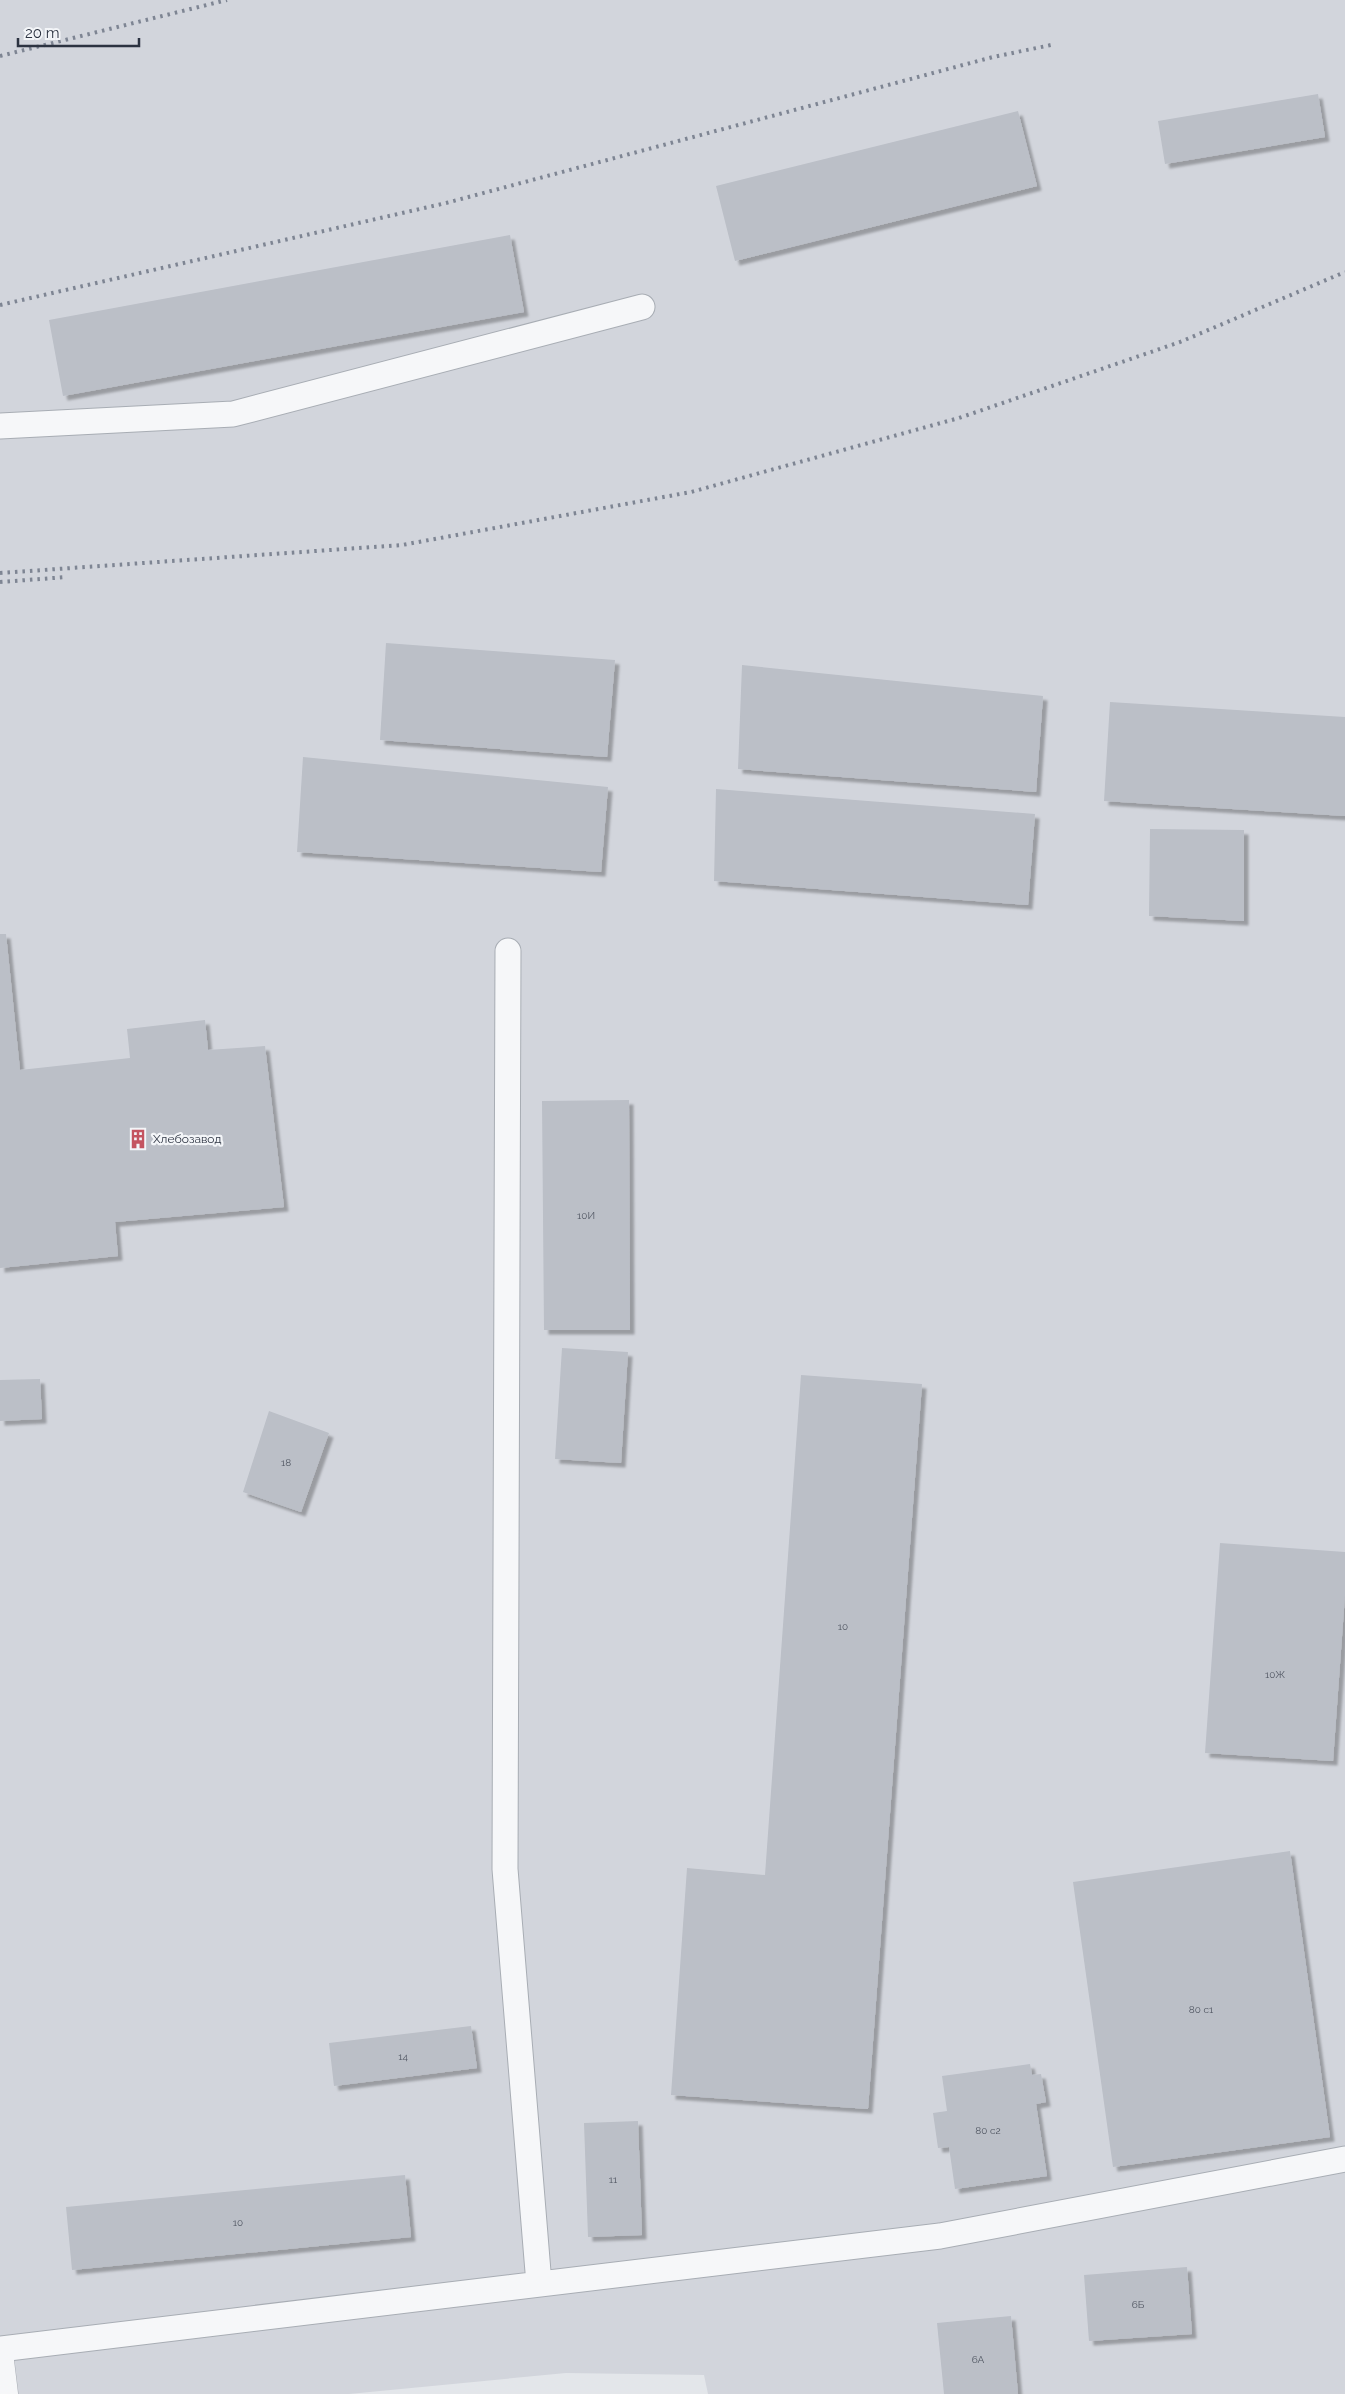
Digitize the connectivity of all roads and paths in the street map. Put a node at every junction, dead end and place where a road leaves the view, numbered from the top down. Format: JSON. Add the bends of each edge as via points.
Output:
{"nodes":[{"id":1,"x":642,"y":307,"type":"dead end"},
{"id":2,"x":0,"y":426,"type":"edge"},
{"id":3,"x":508,"y":951,"type":"dead end"},
{"id":4,"x":1345,"y":2159,"type":"edge"},
{"id":5,"x":539,"y":2284,"type":"junction"},
{"id":6,"x":0,"y":2349,"type":"edge"},
{"id":7,"x":0,"y":2361,"type":"edge"},
{"id":8,"x":4,"y":2394,"type":"edge"}],
"edges":[{"from":1,"to":2,"type":"lane","via":[[233,414]]},
{"from":3,"to":5,"type":"lane","via":[[505,1869]]},
{"from":4,"to":5,"type":"lane","via":[[940,2236]]},
{"from":5,"to":6,"type":"lane"},
{"from":7,"to":8,"type":"street"}]}
